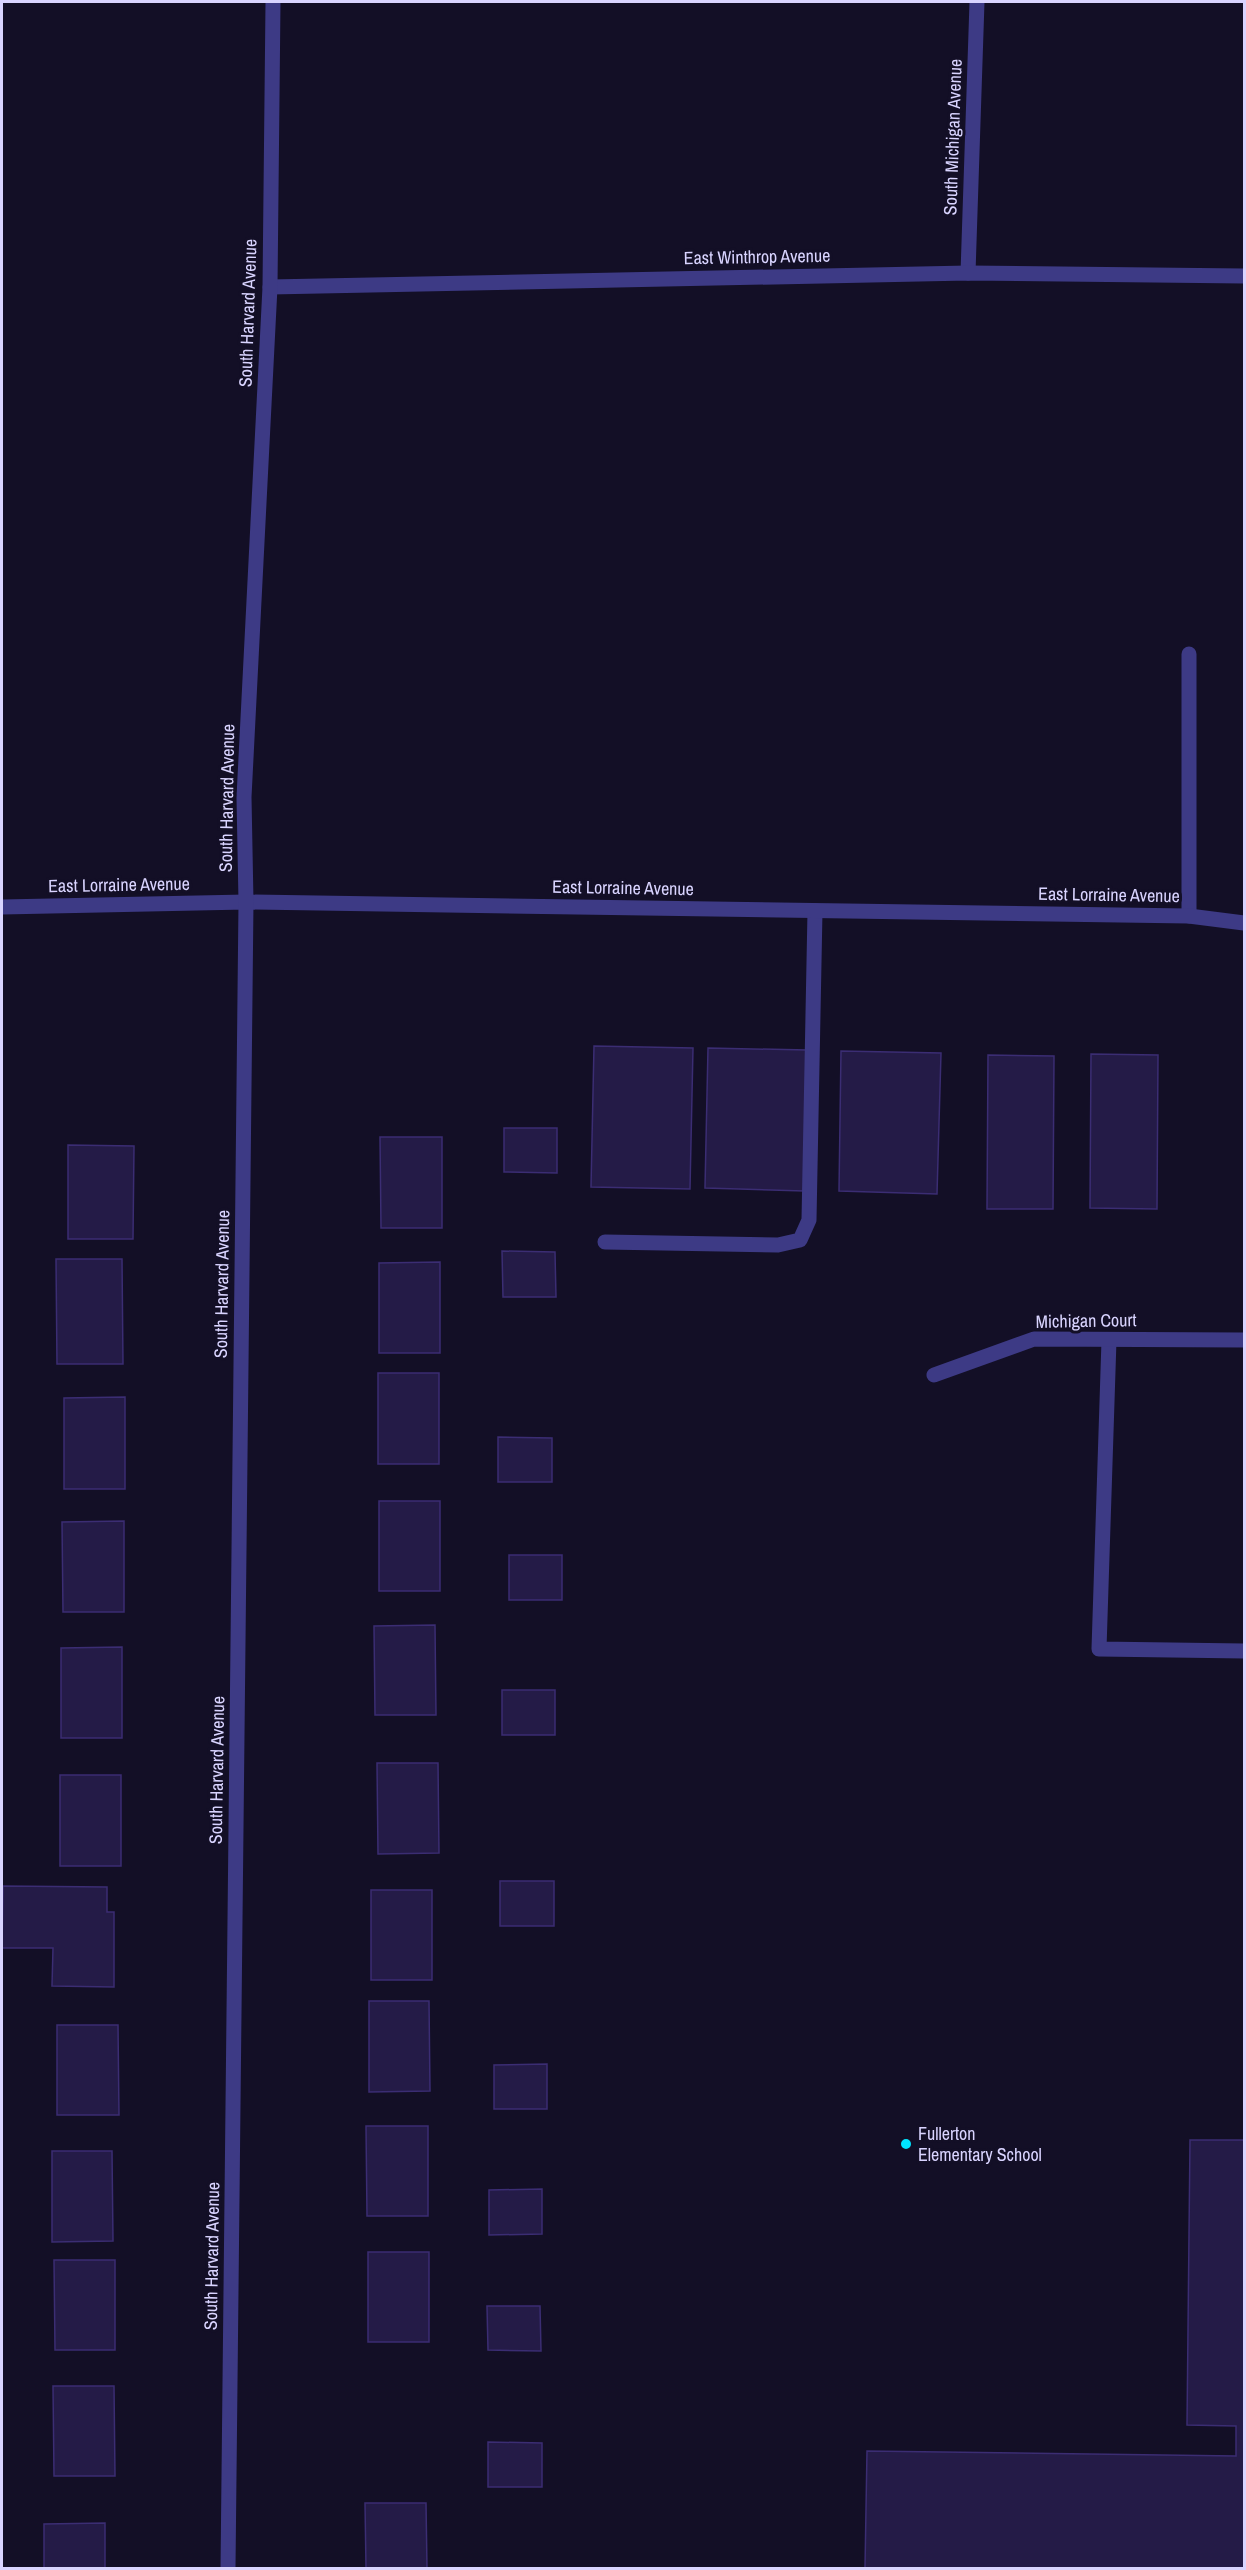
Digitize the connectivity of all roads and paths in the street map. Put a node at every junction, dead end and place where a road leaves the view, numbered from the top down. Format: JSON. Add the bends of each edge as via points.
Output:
{"nodes":[{"id":1,"x":273,"y":2,"type":"edge"},
{"id":2,"x":976,"y":2,"type":"edge"},
{"id":3,"x":968,"y":273,"type":"junction"},
{"id":4,"x":1245,"y":276,"type":"edge"},
{"id":5,"x":270,"y":286,"type":"junction"},
{"id":6,"x":1189,"y":654,"type":"dead end"},
{"id":7,"x":246,"y":902,"type":"junction"},
{"id":8,"x":2,"y":907,"type":"edge"},
{"id":9,"x":815,"y":910,"type":"junction"},
{"id":10,"x":1189,"y":916,"type":"junction"},
{"id":11,"x":1245,"y":923,"type":"edge"},
{"id":12,"x":605,"y":1242,"type":"dead end"},
{"id":13,"x":1109,"y":1340,"type":"junction"},
{"id":14,"x":1245,"y":1340,"type":"edge"},
{"id":15,"x":934,"y":1375,"type":"dead end"},
{"id":16,"x":1245,"y":1652,"type":"edge"},
{"id":17,"x":228,"y":2568,"type":"edge"}],
"edges":[{"from":1,"to":5,"type":"street","name":"South Harvard Avenue"},
{"from":2,"to":3,"type":"street","name":"South Michigan Avenue"},
{"from":3,"to":4,"type":"street","name":"East Winthrop Avenue"},
{"from":3,"to":5,"type":"street","name":"East Winthrop Avenue"},
{"from":5,"to":7,"type":"street","name":"South Harvard Avenue","via":[[244,796]]},
{"from":6,"to":10,"type":"street"},
{"from":7,"to":8,"type":"street","name":"East Lorraine Avenue"},
{"from":7,"to":9,"type":"street","name":"East Lorraine Avenue"},
{"from":7,"to":17,"type":"street","name":"South Harvard Avenue"},
{"from":9,"to":10,"type":"street","name":"East Lorraine Avenue"},
{"from":9,"to":12,"type":"street","via":[[809,1220],[800,1240],[778,1245]]},
{"from":10,"to":11,"type":"street","name":"East Lorraine Avenue"},
{"from":13,"to":14,"type":"street","name":"Michigan Court"},
{"from":13,"to":15,"type":"street","name":"Michigan Court","via":[[1034,1340]]},
{"from":13,"to":16,"type":"street","via":[[1099,1649]]}]}
